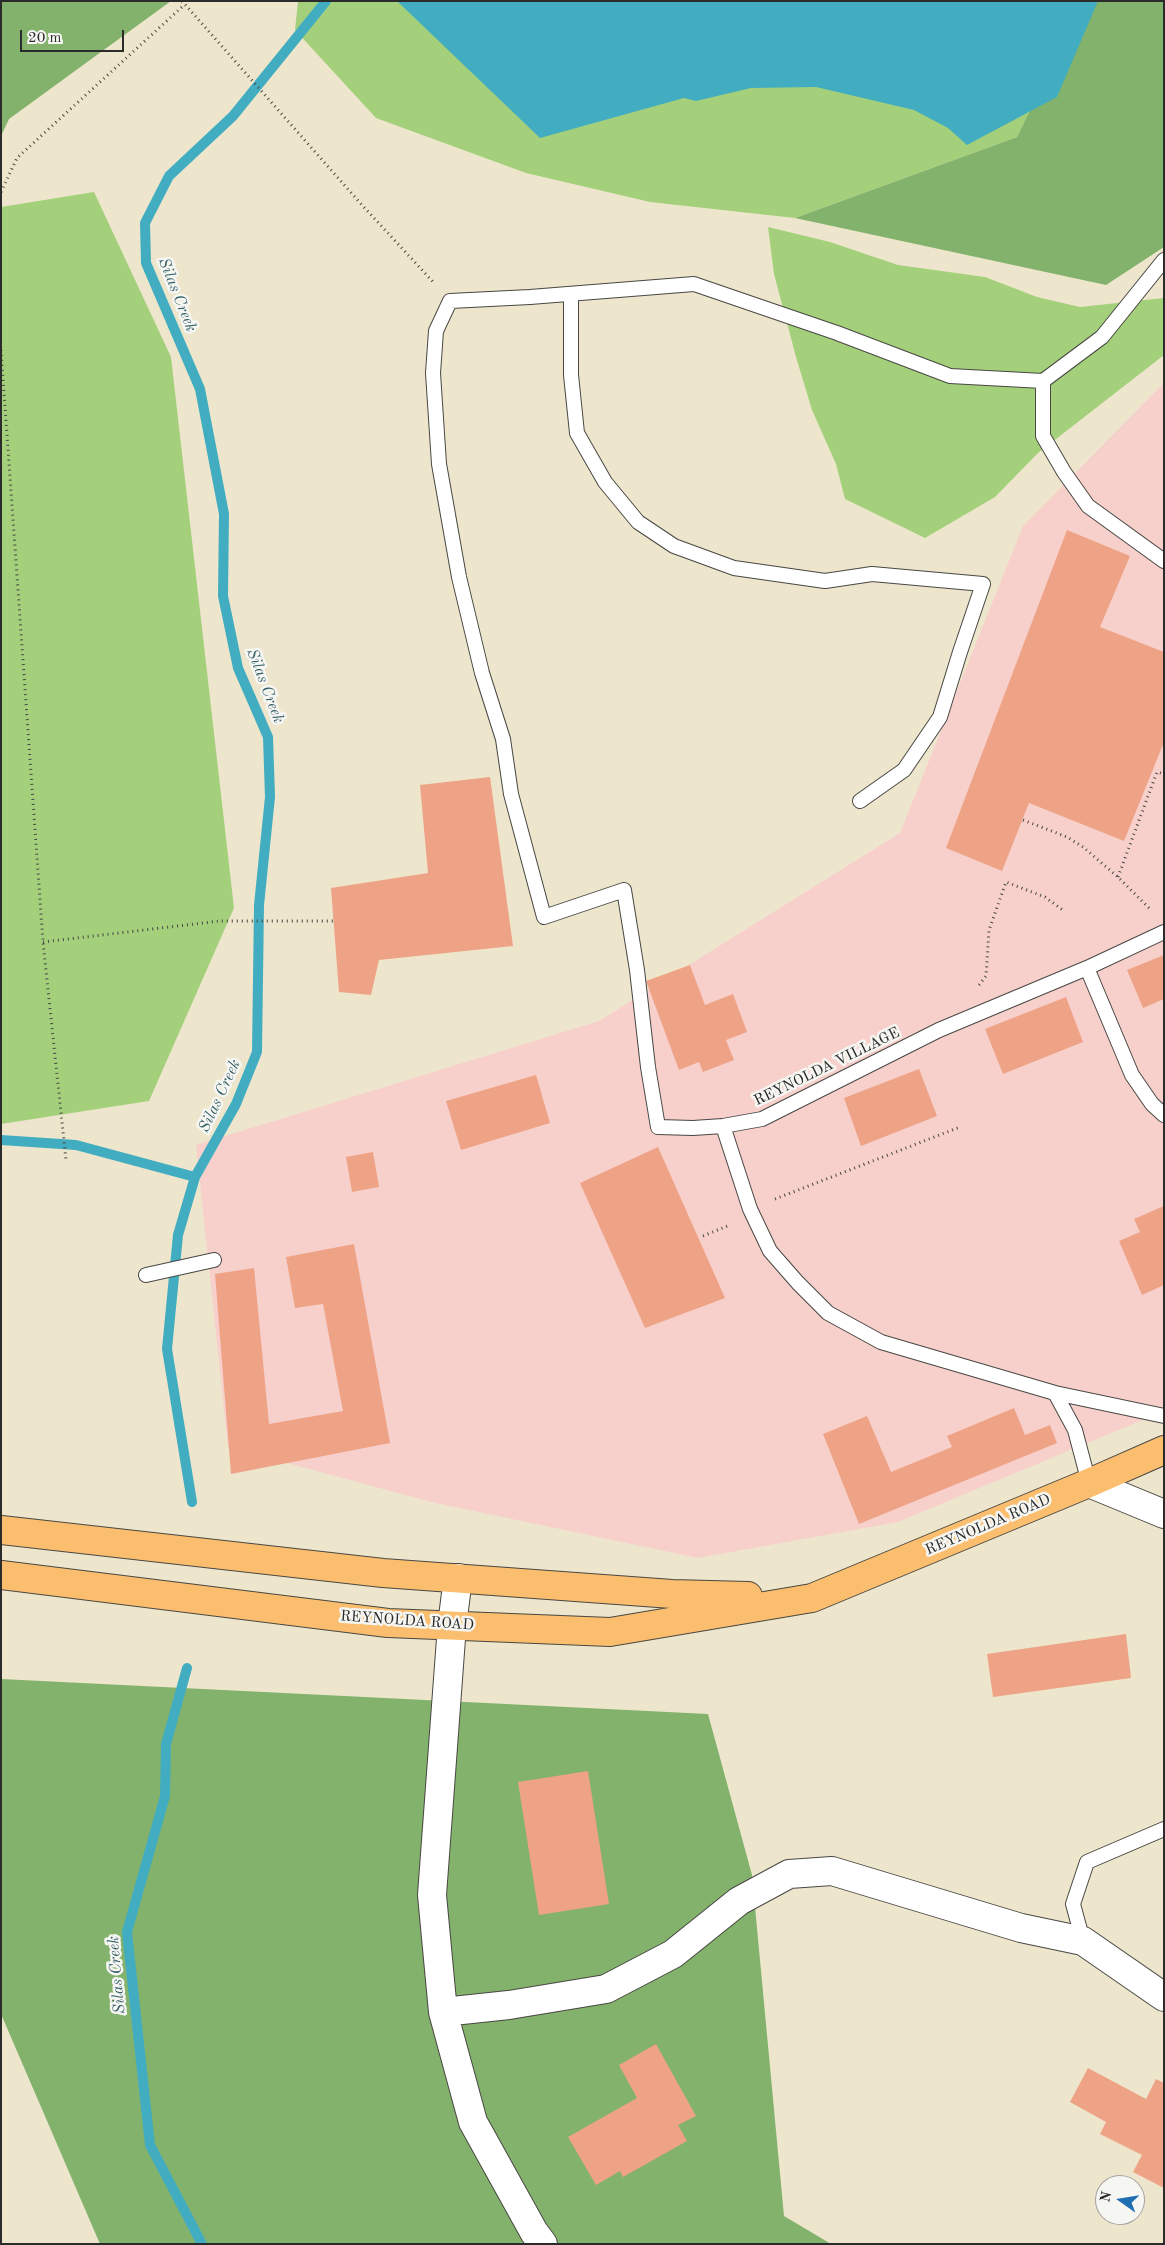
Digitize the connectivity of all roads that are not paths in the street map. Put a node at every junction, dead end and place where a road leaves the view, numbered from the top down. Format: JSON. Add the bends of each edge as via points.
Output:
{"nodes":[{"id":1,"x":1164,"y":260,"type":"edge"},
{"id":2,"x":571,"y":294,"type":"junction"},
{"id":3,"x":1043,"y":381,"type":"junction"},
{"id":4,"x":1164,"y":561,"type":"edge"},
{"id":5,"x":860,"y":801,"type":"dead end"},
{"id":6,"x":1164,"y":932,"type":"edge"},
{"id":7,"x":1086,"y":968,"type":"junction"},
{"id":8,"x":1164,"y":1115,"type":"edge"},
{"id":9,"x":723,"y":1126,"type":"junction"},
{"id":10,"x":214,"y":1260,"type":"dead end"},
{"id":11,"x":146,"y":1275,"type":"dead end"},
{"id":12,"x":1055,"y":1393,"type":"junction"},
{"id":13,"x":1164,"y":1416,"type":"edge"},
{"id":14,"x":1164,"y":1450,"type":"edge"},
{"id":15,"x":1089,"y":1483,"type":"junction"},
{"id":16,"x":1,"y":1512,"type":"edge"},
{"id":17,"x":1164,"y":1514,"type":"edge"},
{"id":18,"x":1,"y":1530,"type":"edge"},
{"id":19,"x":69,"y":1536,"type":"junction"},
{"id":20,"x":1,"y":1575,"type":"edge"},
{"id":21,"x":458,"y":1578,"type":"junction"},
{"id":22,"x":812,"y":1598,"type":"junction"},
{"id":23,"x":452,"y":1625,"type":"junction"},
{"id":24,"x":1164,"y":1829,"type":"edge"},
{"id":25,"x":1083,"y":1941,"type":"junction"},
{"id":26,"x":1164,"y":1997,"type":"edge"},
{"id":27,"x":443,"y":2012,"type":"junction"},
{"id":28,"x":543,"y":2244,"type":"edge"}],
"edges":[{"from":1,"to":3,"type":"lane","via":[[1102,337]]},
{"from":2,"to":3,"type":"lane","via":[[694,284],[950,376]]},
{"from":2,"to":5,"type":"lane","via":[[571,375],[577,433],[605,482],[638,522],[674,546],[734,568],[825,581],[872,574],[984,584],[940,717],[904,770]]},
{"from":2,"to":9,"type":"lane","name":"REYNOLDA VILLAGE","via":[[450,301],[436,331],[432,373],[439,464],[482,673],[503,739],[511,794],[544,916],[624,890],[658,1127]]},
{"from":3,"to":4,"type":"lane","via":[[1044,436],[1064,472],[1088,506]]},
{"from":6,"to":7,"type":"lane","name":"REYNOLDA VILLAGE"},
{"from":7,"to":8,"type":"lane","via":[[1132,1075]]},
{"from":7,"to":9,"type":"lane","name":"REYNOLDA VILLAGE","via":[[939,1030],[762,1119]]},
{"from":9,"to":12,"type":"lane","via":[[750,1209],[770,1251],[828,1313],[881,1342]]},
{"from":10,"to":11,"type":"lane"},
{"from":12,"to":13,"type":"lane"},
{"from":12,"to":15,"type":"lane","via":[[1075,1430]]},
{"from":14,"to":15,"type":"main road","name":"REYNOLDA ROAD"},
{"from":15,"to":17,"type":"street"},
{"from":15,"to":22,"type":"main road","name":"REYNOLDA ROAD"},
{"from":16,"to":19,"type":"main road"},
{"from":18,"to":19,"type":"main road","name":"REYNOLDA ROAD"},
{"from":19,"to":21,"type":"main road","name":"REYNOLDA ROAD","via":[[383,1573]]},
{"from":20,"to":23,"type":"main road","name":"REYNOLDA ROAD","via":[[388,1622]]},
{"from":21,"to":22,"type":"main road","name":"REYNOLDA ROAD","via":[[672,1594]]},
{"from":21,"to":23,"type":"street"},
{"from":22,"to":23,"type":"main road","name":"REYNOLDA ROAD","via":[[610,1632]]},
{"from":23,"to":27,"type":"street","via":[[432,1895]]},
{"from":24,"to":25,"type":"lane","via":[[1087,1862],[1073,1904]]},
{"from":25,"to":26,"type":"street"},
{"from":25,"to":27,"type":"street","via":[[1021,1928],[832,1871],[789,1874],[739,1901],[673,1954],[606,1989]]},
{"from":27,"to":28,"type":"street","via":[[473,2122]]}]}
